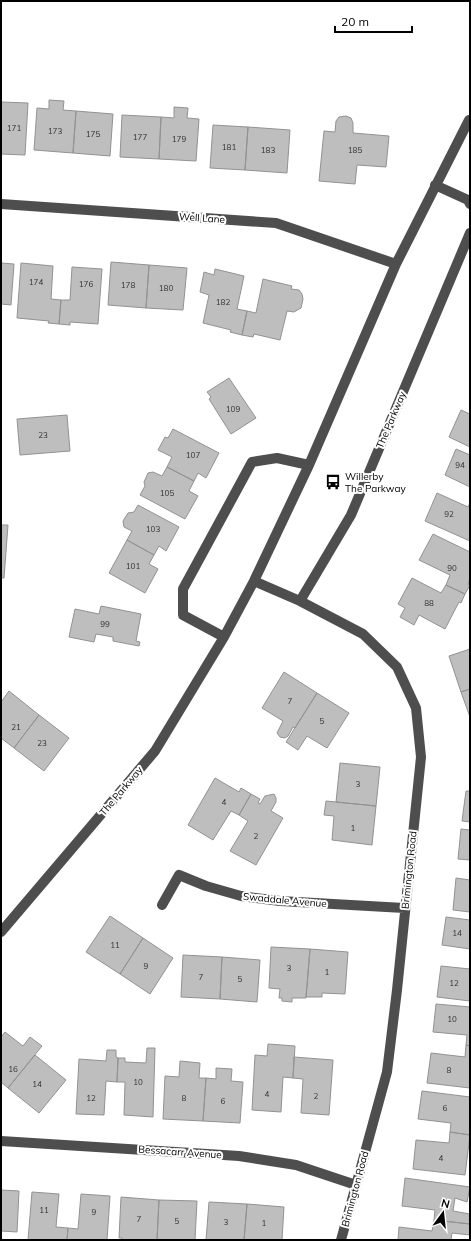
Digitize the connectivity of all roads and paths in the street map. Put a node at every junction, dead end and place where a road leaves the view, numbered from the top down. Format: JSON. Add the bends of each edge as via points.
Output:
{"nodes":[{"id":1,"x":468,"y":120,"type":"dead end"},
{"id":2,"x":435,"y":185,"type":"junction"},
{"id":3,"x":1,"y":204,"type":"edge"},
{"id":4,"x":470,"y":204,"type":"edge"},
{"id":5,"x":470,"y":233,"type":"edge"},
{"id":6,"x":396,"y":264,"type":"junction"},
{"id":7,"x":309,"y":465,"type":"junction"},
{"id":8,"x":254,"y":581,"type":"junction"},
{"id":9,"x":300,"y":601,"type":"junction"},
{"id":10,"x":224,"y":637,"type":"junction"},
{"id":11,"x":162,"y":905,"type":"dead end"},
{"id":12,"x":404,"y":908,"type":"junction"},
{"id":13,"x":1,"y":932,"type":"edge"},
{"id":14,"x":1,"y":1142,"type":"edge"},
{"id":15,"x":356,"y":1185,"type":"junction"},
{"id":16,"x":341,"y":1240,"type":"edge"}],
"edges":[{"from":1,"to":2,"type":"street","name":"The Parkway"},
{"from":2,"to":4,"type":"street","via":[[468,200]]},
{"from":2,"to":6,"type":"street","name":"The Parkway"},
{"from":3,"to":6,"type":"street","name":"Well Lane","via":[[276,223]]},
{"from":5,"to":9,"type":"street","name":"The Parkway","via":[[351,515]]},
{"from":6,"to":7,"type":"street","name":"The Parkway"},
{"from":7,"to":8,"type":"street","name":"The Parkway"},
{"from":7,"to":10,"type":"street","via":[[277,458],[252,462],[182,589],[183,615]]},
{"from":8,"to":9,"type":"street","name":"Brimington Road"},
{"from":8,"to":10,"type":"street","name":"The Parkway"},
{"from":9,"to":12,"type":"street","name":"Brimington Road","via":[[363,634],[397,667],[416,708],[421,757]]},
{"from":10,"to":13,"type":"street","name":"The Parkway","via":[[155,751]]},
{"from":11,"to":12,"type":"street","name":"Swaddale Avenue","via":[[179,875],[240,896],[280,901]]},
{"from":12,"to":15,"type":"street","name":"Brimington Road","via":[[387,1072]]},
{"from":14,"to":15,"type":"street","name":"Bessacarr Avenue","via":[[239,1156],[296,1165]]},
{"from":15,"to":16,"type":"street","name":"Brimington Road"}]}
